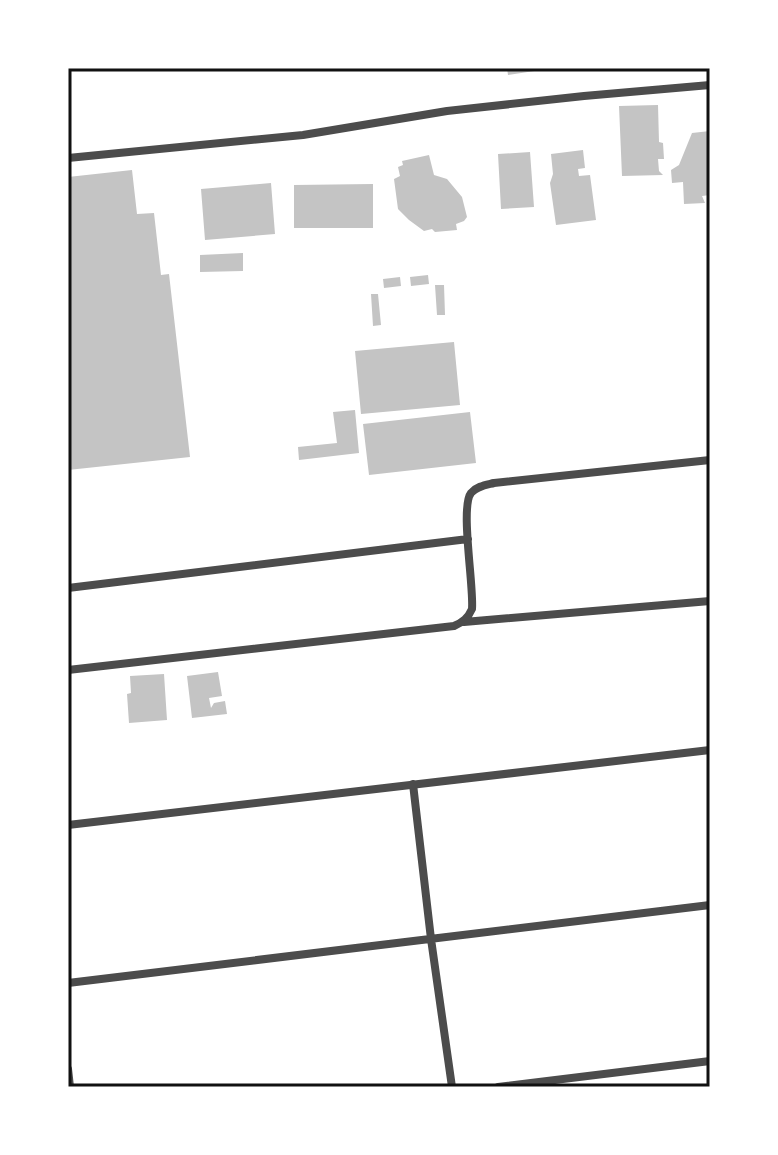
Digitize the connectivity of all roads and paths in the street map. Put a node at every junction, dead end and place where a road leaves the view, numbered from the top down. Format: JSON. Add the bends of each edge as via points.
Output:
{"nodes":[{"id":1,"x":710,"y":85,"type":"edge"},
{"id":2,"x":68,"y":158,"type":"edge"},
{"id":3,"x":710,"y":460,"type":"edge"},
{"id":4,"x":468,"y":539,"type":"junction"},
{"id":5,"x":68,"y":588,"type":"edge"},
{"id":6,"x":710,"y":601,"type":"edge"},
{"id":7,"x":462,"y":622,"type":"junction"},
{"id":8,"x":68,"y":670,"type":"edge"},
{"id":9,"x":710,"y":750,"type":"edge"},
{"id":10,"x":413,"y":784,"type":"junction"},
{"id":11,"x":68,"y":825,"type":"edge"},
{"id":12,"x":710,"y":905,"type":"edge"},
{"id":13,"x":431,"y":939,"type":"junction"},
{"id":14,"x":68,"y":983,"type":"edge"},
{"id":15,"x":710,"y":1061,"type":"edge"},
{"id":16,"x":68,"y":1069,"type":"edge"},
{"id":17,"x":70,"y":1087,"type":"edge"},
{"id":18,"x":452,"y":1087,"type":"edge"},
{"id":19,"x":498,"y":1087,"type":"edge"}],
"edges":[{"from":1,"to":2,"type":"street"},
{"from":3,"to":4,"type":"street","via":[[481,486],[468,498]]},
{"from":4,"to":5,"type":"street"},
{"from":4,"to":7,"type":"street","via":[[472,609]]},
{"from":6,"to":7,"type":"street"},
{"from":7,"to":8,"type":"street"},
{"from":9,"to":10,"type":"street"},
{"from":10,"to":11,"type":"street"},
{"from":10,"to":13,"type":"street"},
{"from":12,"to":13,"type":"street"},
{"from":13,"to":14,"type":"street"},
{"from":13,"to":18,"type":"street"},
{"from":15,"to":19,"type":"street"},
{"from":16,"to":17,"type":"street"}]}
